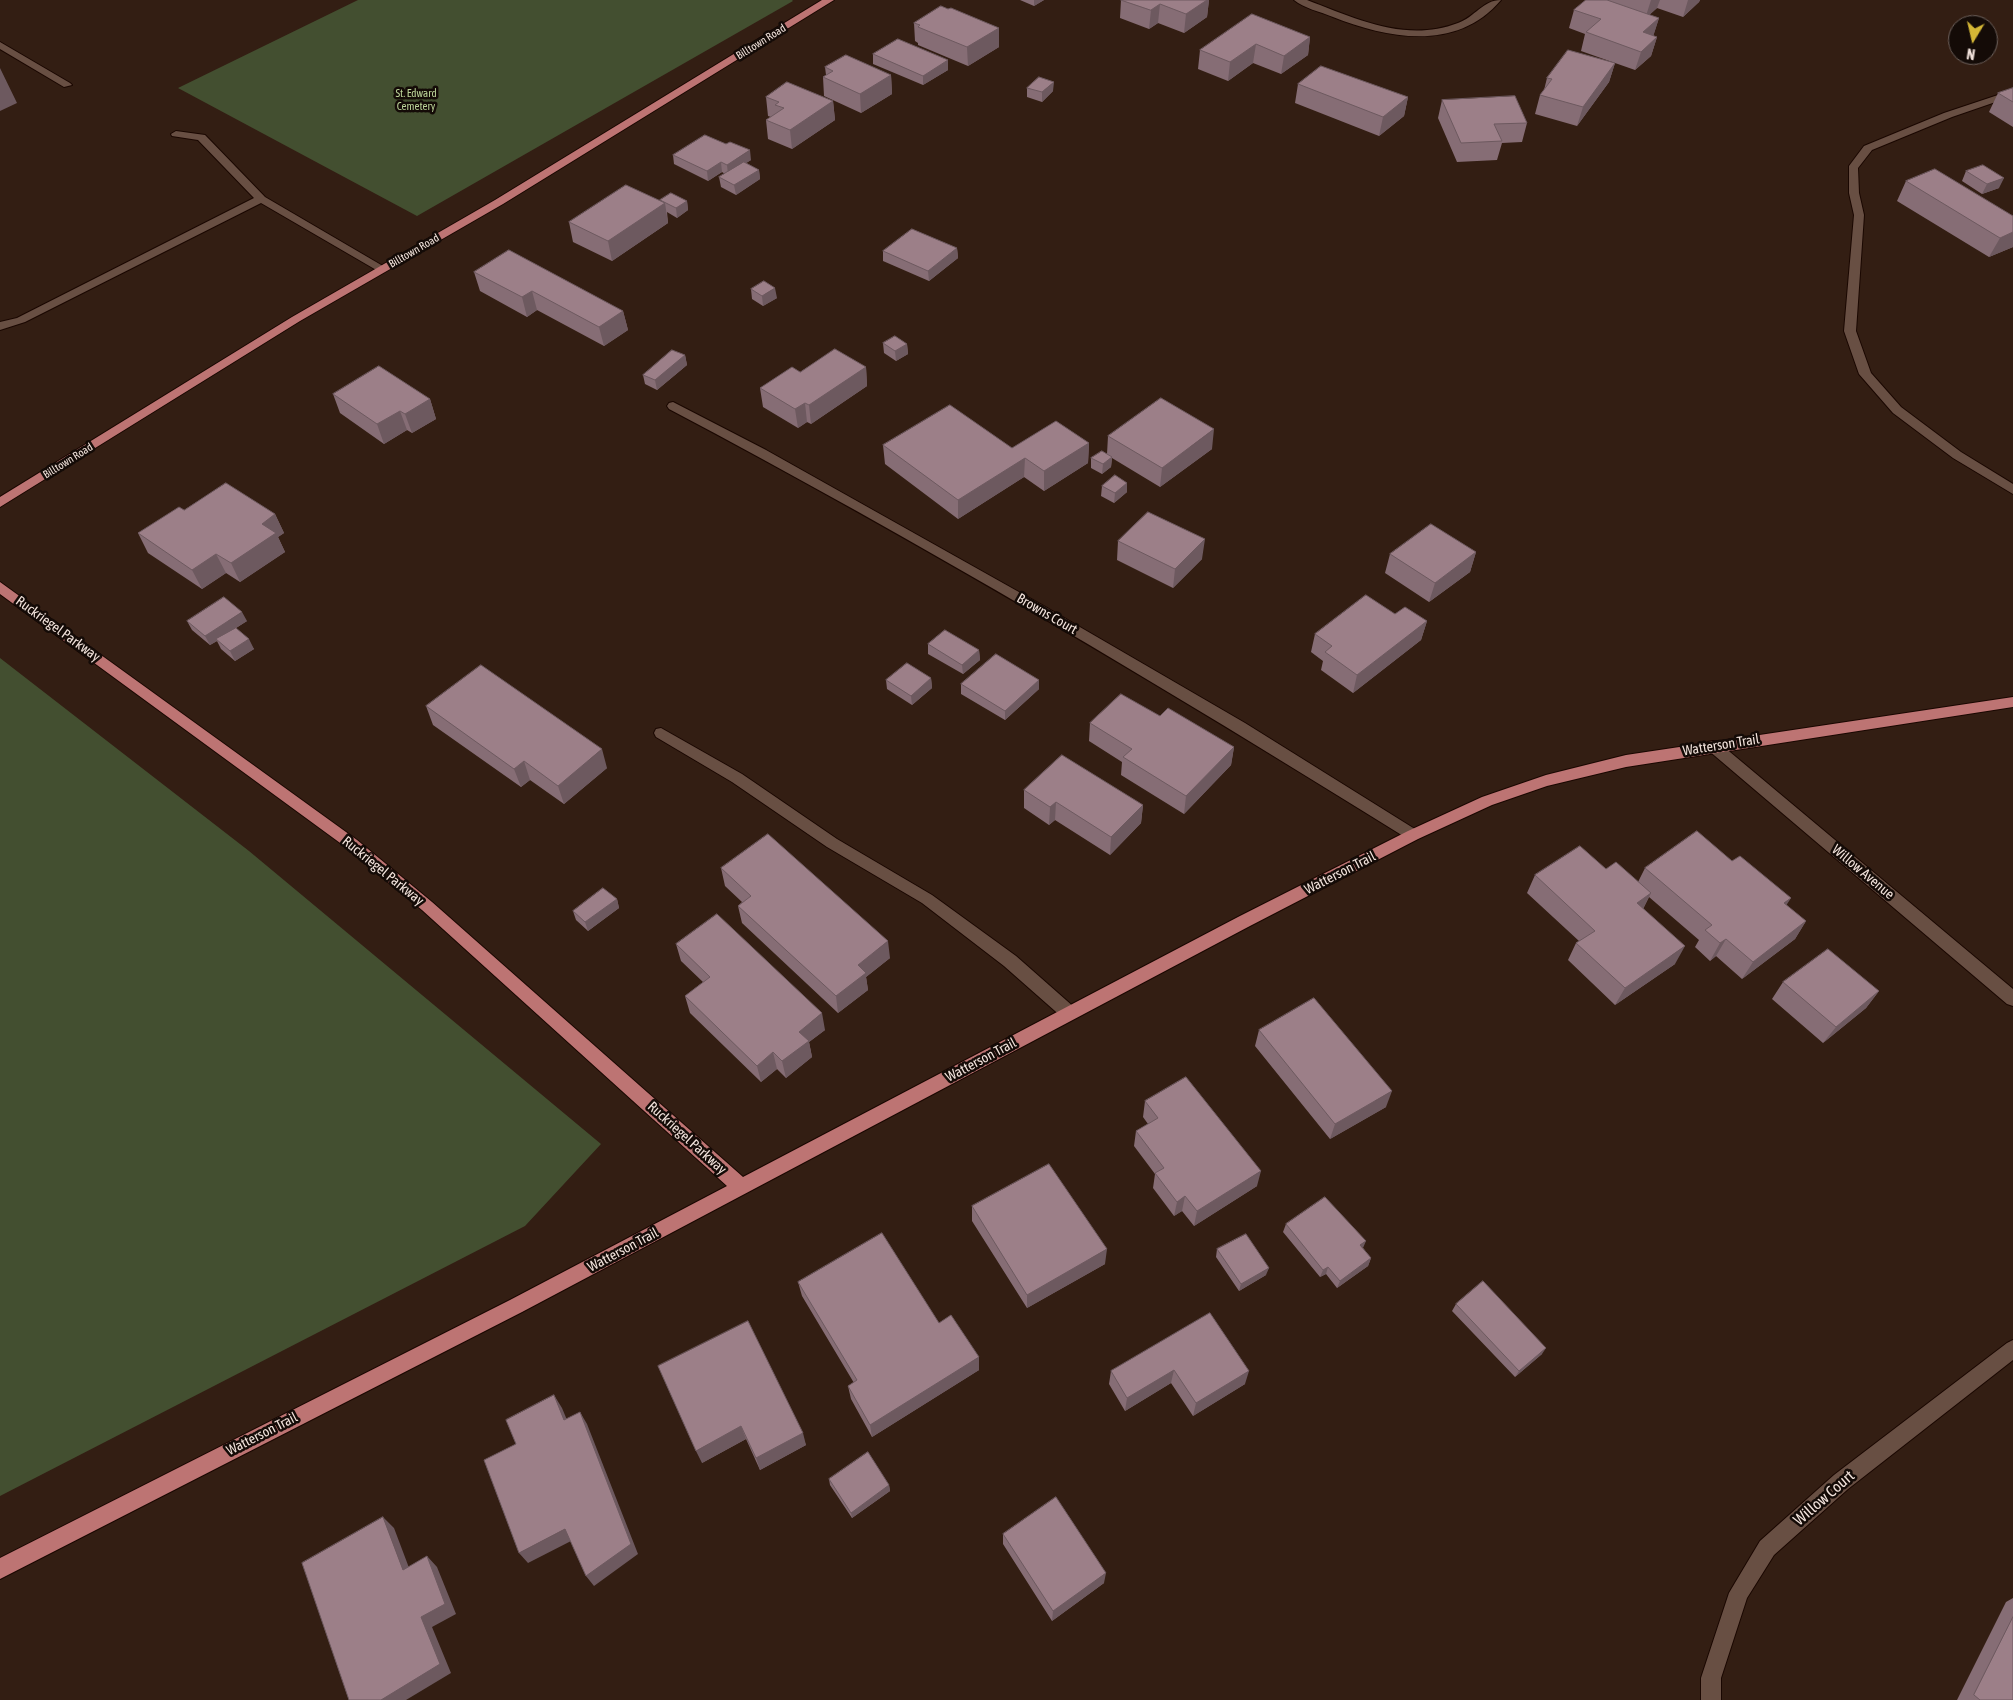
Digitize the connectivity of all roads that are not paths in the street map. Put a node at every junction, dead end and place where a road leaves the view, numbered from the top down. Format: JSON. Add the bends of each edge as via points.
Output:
{"nodes":[{"id":1,"x":830,"y":0,"type":"edge"},
{"id":2,"x":1298,"y":0,"type":"edge"},
{"id":3,"x":1496,"y":0,"type":"edge"},
{"id":4,"x":0,"y":45,"type":"edge"},
{"id":5,"x":67,"y":85,"type":"dead end"},
{"id":6,"x":2013,"y":93,"type":"edge"},
{"id":7,"x":176,"y":134,"type":"dead end"},
{"id":8,"x":261,"y":199,"type":"junction"},
{"id":9,"x":382,"y":269,"type":"junction"},
{"id":10,"x":0,"y":326,"type":"edge"},
{"id":11,"x":673,"y":406,"type":"dead end"},
{"id":12,"x":2013,"y":490,"type":"edge"},
{"id":13,"x":0,"y":503,"type":"edge"},
{"id":14,"x":0,"y":587,"type":"edge"},
{"id":15,"x":2013,"y":702,"type":"edge"},
{"id":16,"x":661,"y":733,"type":"dead end"},
{"id":17,"x":1713,"y":746,"type":"junction"},
{"id":18,"x":1413,"y":835,"type":"junction"},
{"id":19,"x":2013,"y":999,"type":"edge"},
{"id":20,"x":1069,"y":1014,"type":"junction"},
{"id":21,"x":741,"y":1187,"type":"junction"},
{"id":22,"x":2013,"y":1349,"type":"edge"},
{"id":23,"x":0,"y":1569,"type":"edge"},
{"id":24,"x":1710,"y":1700,"type":"edge"}],
"edges":[{"from":1,"to":9,"type":"main road","name":"Billtown Road","via":[[548,173]]},
{"from":2,"to":3,"type":"street","via":[[1389,32],[1422,36],[1467,23]]},
{"from":4,"to":5,"type":"street"},
{"from":6,"to":12,"type":"street","via":[[1868,148],[1853,168],[1859,215],[1850,331],[1865,374],[1897,410],[1957,455]]},
{"from":7,"to":8,"type":"street","via":[[200,137]]},
{"from":8,"to":9,"type":"street"},
{"from":8,"to":10,"type":"street","via":[[21,320]]},
{"from":9,"to":13,"type":"main road","name":"Billtown Road"},
{"from":11,"to":18,"type":"street","name":"Browns Court","via":[[1037,608],[1240,727]]},
{"from":14,"to":21,"type":"main road","name":"Ruckriegel Parkway","via":[[352,844],[427,906]]},
{"from":15,"to":17,"type":"main road","name":"Watterson Trail"},
{"from":16,"to":20,"type":"street","via":[[737,778],[832,843],[927,898],[1010,961]]},
{"from":17,"to":18,"type":"main road","name":"Watterson Trail","via":[[1626,761],[1546,781],[1487,802]]},
{"from":17,"to":19,"type":"street","name":"Willow Avenue"},
{"from":18,"to":20,"type":"main road","name":"Watterson Trail"},
{"from":20,"to":21,"type":"main road","name":"Watterson Trail"},
{"from":21,"to":23,"type":"main road","name":"Watterson Trail","via":[[516,1306]]},
{"from":22,"to":24,"type":"street","name":"Willow Court","via":[[1841,1482],[1767,1548],[1739,1593],[1711,1678]]}]}
